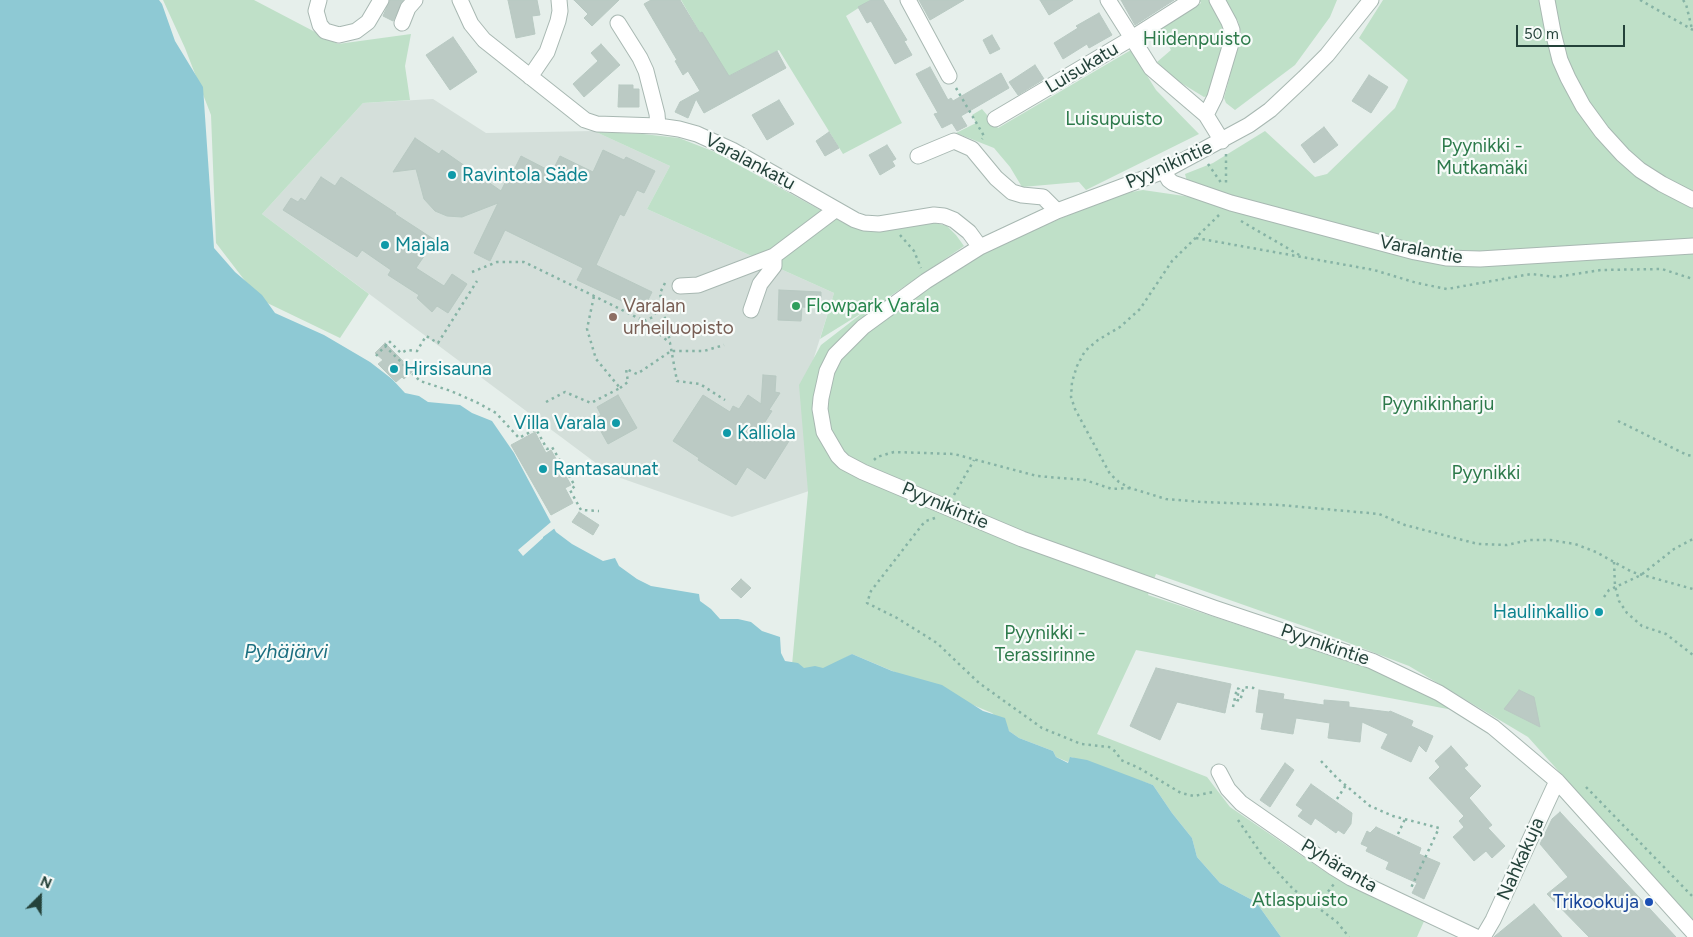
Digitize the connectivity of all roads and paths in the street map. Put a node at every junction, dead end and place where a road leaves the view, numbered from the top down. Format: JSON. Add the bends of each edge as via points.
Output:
{"nodes":[{"id":1,"x":319,"y":0,"type":"edge"},
{"id":2,"x":381,"y":0,"type":"edge"},
{"id":3,"x":415,"y":0,"type":"edge"},
{"id":4,"x":460,"y":0,"type":"edge"},
{"id":5,"x":560,"y":0,"type":"edge"},
{"id":6,"x":908,"y":0,"type":"edge"},
{"id":7,"x":1108,"y":0,"type":"edge"},
{"id":8,"x":1192,"y":0,"type":"edge"},
{"id":9,"x":1217,"y":0,"type":"edge"},
{"id":10,"x":1371,"y":0,"type":"edge"},
{"id":11,"x":1547,"y":0,"type":"edge"},
{"id":12,"x":1640,"y":0,"type":"edge"},
{"id":13,"x":1683,"y":0,"type":"edge"},
{"id":14,"x":402,"y":23,"type":"dead end"},
{"id":15,"x":618,"y":23,"type":"dead end"},
{"id":16,"x":1693,"y":31,"type":"edge"},
{"id":17,"x":1132,"y":38,"type":"junction"},
{"id":18,"x":948,"y":76,"type":"joint"},
{"id":19,"x":530,"y":77,"type":"junction"},
{"id":20,"x":1206,"y":115,"type":"junction"},
{"id":21,"x":996,"y":119,"type":"dead end"},
{"id":22,"x":658,"y":126,"type":"junction"},
{"id":23,"x":1224,"y":147,"type":"junction"},
{"id":24,"x":972,"y":149,"type":"junction"},
{"id":25,"x":918,"y":156,"type":"dead end"},
{"id":26,"x":1164,"y":171,"type":"junction"},
{"id":27,"x":1229,"y":197,"type":"junction"},
{"id":28,"x":1693,"y":200,"type":"edge"},
{"id":29,"x":835,"y":210,"type":"junction"},
{"id":30,"x":1057,"y":211,"type":"junction"},
{"id":31,"x":1238,"y":220,"type":"dead end"},
{"id":32,"x":889,"y":223,"type":"junction"},
{"id":33,"x":1196,"y":238,"type":"junction"},
{"id":34,"x":1693,"y":246,"type":"edge"},
{"id":35,"x":980,"y":247,"type":"junction"},
{"id":36,"x":774,"y":256,"type":"junction"},
{"id":37,"x":1304,"y":258,"type":"junction"},
{"id":38,"x":472,"y":272,"type":"dead end"},
{"id":39,"x":1692,"y":279,"type":"edge"},
{"id":40,"x":477,"y":281,"type":"dead end"},
{"id":41,"x":926,"y":281,"type":"junction"},
{"id":42,"x":673,"y":282,"type":"joint"},
{"id":43,"x":594,"y":296,"type":"junction"},
{"id":44,"x":662,"y":304,"type":"junction"},
{"id":45,"x":751,"y":310,"type":"dead end"},
{"id":46,"x":644,"y":321,"type":"junction"},
{"id":47,"x":670,"y":343,"type":"junction"},
{"id":48,"x":724,"y":345,"type":"dead end"},
{"id":49,"x":385,"y":346,"type":"junction"},
{"id":50,"x":671,"y":351,"type":"junction"},
{"id":51,"x":376,"y":356,"type":"dead end"},
{"id":52,"x":620,"y":388,"type":"junction"},
{"id":53,"x":725,"y":400,"type":"dead end"},
{"id":54,"x":546,"y":402,"type":"dead end"},
{"id":55,"x":1618,"y":421,"type":"dead end"},
{"id":56,"x":1693,"y":456,"type":"edge"},
{"id":57,"x":974,"y":460,"type":"junction"},
{"id":58,"x":862,"y":472,"type":"junction"},
{"id":59,"x":1130,"y":488,"type":"junction"},
{"id":60,"x":952,"y":499,"type":"dead end"},
{"id":61,"x":599,"y":511,"type":"dead end"},
{"id":62,"x":938,"y":518,"type":"dead end"},
{"id":63,"x":1693,"y":539,"type":"edge"},
{"id":64,"x":1614,"y":562,"type":"junction"},
{"id":65,"x":1641,"y":575,"type":"junction"},
{"id":66,"x":1615,"y":586,"type":"junction"},
{"id":67,"x":1693,"y":590,"type":"edge"},
{"id":68,"x":1604,"y":597,"type":"dead end"},
{"id":69,"x":1693,"y":655,"type":"edge"},
{"id":70,"x":1255,"y":685,"type":"dead end"},
{"id":71,"x":1232,"y":707,"type":"dead end"},
{"id":72,"x":1321,"y":761,"type":"dead end"},
{"id":73,"x":1219,"y":772,"type":"dead end"},
{"id":74,"x":1558,"y":781,"type":"junction"},
{"id":75,"x":1346,"y":785,"type":"junction"},
{"id":76,"x":1586,"y":787,"type":"dead end"},
{"id":77,"x":1228,"y":789,"type":"junction"},
{"id":78,"x":1337,"y":799,"type":"dead end"},
{"id":79,"x":1236,"y":815,"type":"dead end"},
{"id":80,"x":1404,"y":819,"type":"junction"},
{"id":81,"x":1398,"y":834,"type":"dead end"},
{"id":82,"x":1343,"y":873,"type":"junction"},
{"id":83,"x":1693,"y":897,"type":"edge"},
{"id":84,"x":1404,"y":903,"type":"junction"},
{"id":85,"x":1316,"y":907,"type":"junction"},
{"id":86,"x":1693,"y":932,"type":"edge"},
{"id":87,"x":1348,"y":937,"type":"edge"},
{"id":88,"x":1476,"y":937,"type":"edge"},
{"id":89,"x":1484,"y":937,"type":"edge"}],
"edges":[{"from":1,"to":2,"type":"street","via":[[316,11],[320,25],[325,31],[339,35],[356,31],[368,22]]},
{"from":3,"to":14,"type":"street"},
{"from":4,"to":19,"type":"street","name":"Varalankatu","via":[[471,24],[484,40]]},
{"from":5,"to":19,"type":"street","via":[[558,20],[547,52]]},
{"from":6,"to":18,"type":"street"},
{"from":7,"to":17,"type":"street"},
{"from":8,"to":17,"type":"street","name":"Luisukatu"},
{"from":9,"to":20,"type":"street","via":[[1232,30],[1232,40],[1215,97]]},
{"from":10,"to":23,"type":"street","name":"Pyynikintie","via":[[1327,55],[1286,97]]},
{"from":11,"to":28,"type":"street","via":[[1560,60],[1583,106],[1622,155],[1662,184]]},
{"from":12,"to":16,"type":"path"},
{"from":13,"to":16,"type":"path"},
{"from":15,"to":22,"type":"street","via":[[646,71],[658,114]]},
{"from":17,"to":20,"type":"street","via":[[1151,68]]},
{"from":17,"to":21,"type":"street","name":"Luisukatu"},
{"from":18,"to":24,"type":"path","via":[[984,136]]},
{"from":19,"to":22,"type":"street","name":"Varalankatu","via":[[585,120],[597,124]]},
{"from":20,"to":23,"type":"street"},
{"from":22,"to":29,"type":"street","name":"Varalankatu","via":[[715,141]]},
{"from":23,"to":26,"type":"street","name":"Pyynikintie"},
{"from":23,"to":27,"type":"path"},
{"from":24,"to":25,"type":"street","via":[[954,141]]},
{"from":24,"to":30,"type":"street","via":[[1012,192],[1022,196],[1043,196]]},
{"from":26,"to":27,"type":"street","name":"Varalantie","via":[[1173,183]]},
{"from":26,"to":30,"type":"street","name":"Pyynikintie"},
{"from":27,"to":33,"type":"path"},
{"from":27,"to":34,"type":"street","name":"Varalantie","via":[[1415,252],[1446,258],[1480,259]]},
{"from":29,"to":32,"type":"street","name":"Varalankatu","via":[[864,223]]},
{"from":29,"to":36,"type":"street"},
{"from":30,"to":35,"type":"street","name":"Pyynikintie"},
{"from":31,"to":37,"type":"path"},
{"from":32,"to":35,"type":"street","name":"Varalankatu","via":[[944,216],[969,232]]},
{"from":32,"to":41,"type":"path","via":[[914,251]]},
{"from":33,"to":37,"type":"path"},
{"from":33,"to":59,"type":"path","via":[[1172,261],[1140,309],[1086,350],[1072,382],[1071,397],[1084,427],[1110,474]]},
{"from":35,"to":41,"type":"street","name":"Pyynikintie"},
{"from":36,"to":42,"type":"street","via":[[698,285]]},
{"from":36,"to":45,"type":"street","via":[[774,266],[760,284]]},
{"from":37,"to":39,"type":"path","via":[[1374,270],[1447,289],[1530,274],[1556,277],[1601,270],[1662,270]]},
{"from":38,"to":43,"type":"path","via":[[497,262],[524,262]]},
{"from":40,"to":49,"type":"path","via":[[438,343],[426,336],[418,351],[401,353],[389,342]]},
{"from":41,"to":58,"type":"street","name":"Pyynikintie","via":[[863,327],[835,355],[824,380],[820,409],[824,432],[838,456]]},
{"from":42,"to":44,"type":"path","via":[[660,293]]},
{"from":43,"to":46,"type":"path"},
{"from":43,"to":52,"type":"path","via":[[586,329],[596,359]]},
{"from":44,"to":46,"type":"path","via":[[653,316]]},
{"from":44,"to":47,"type":"path"},
{"from":46,"to":47,"type":"path"},
{"from":47,"to":50,"type":"path"},
{"from":48,"to":50,"type":"path","via":[[704,351]]},
{"from":49,"to":51,"type":"path"},
{"from":49,"to":61,"type":"path","via":[[420,381],[478,402],[496,413],[519,438],[536,429],[548,449],[552,447],[575,486],[570,490],[580,510]]},
{"from":50,"to":52,"type":"path","via":[[638,374],[626,369],[628,382]]},
{"from":50,"to":53,"type":"path","via":[[677,381],[700,384]]},
{"from":52,"to":54,"type":"path","via":[[591,403],[565,392]]},
{"from":55,"to":56,"type":"path"},
{"from":57,"to":58,"type":"path","via":[[954,454],[894,452],[878,458]]},
{"from":57,"to":59,"type":"path","via":[[1037,476],[1085,480],[1112,489]]},
{"from":57,"to":60,"type":"path"},
{"from":58,"to":74,"type":"street","name":"Pyynikintie","via":[[1022,539],[1391,669],[1439,693],[1493,727]]},
{"from":59,"to":64,"type":"path","via":[[1166,499],[1379,514],[1405,525],[1478,544],[1507,545],[1550,540],[1575,544]]},
{"from":62,"to":77,"type":"path","via":[[922,525],[871,591],[867,603],[937,643],[979,683],[1042,728],[1081,744],[1109,747],[1121,760],[1181,793],[1194,796]]},
{"from":63,"to":65,"type":"path","via":[[1674,549]]},
{"from":64,"to":65,"type":"path"},
{"from":64,"to":66,"type":"path"},
{"from":65,"to":66,"type":"path"},
{"from":65,"to":67,"type":"path"},
{"from":66,"to":68,"type":"path"},
{"from":66,"to":69,"type":"path","via":[[1619,601],[1642,626],[1666,634]]},
{"from":70,"to":71,"type":"path","via":[[1253,688],[1244,687],[1240,700],[1240,689],[1237,688]]},
{"from":72,"to":75,"type":"path"},
{"from":73,"to":77,"type":"street","name":"Pyhäranta"},
{"from":74,"to":86,"type":"street","name":"Pyynikintie"},
{"from":74,"to":89,"type":"street","name":"Nahkakuja"},
{"from":75,"to":78,"type":"path"},
{"from":75,"to":80,"type":"path","via":[[1370,806]]},
{"from":76,"to":83,"type":"path"},
{"from":77,"to":82,"type":"street","name":"Pyhäranta","via":[[1241,802]]},
{"from":79,"to":85,"type":"path","via":[[1262,855],[1293,889]]},
{"from":80,"to":81,"type":"path"},
{"from":80,"to":84,"type":"path","via":[[1439,828]]},
{"from":82,"to":84,"type":"street","name":"Pyhäranta"},
{"from":82,"to":85,"type":"path"},
{"from":84,"to":88,"type":"street","name":"Pyhäranta"},
{"from":85,"to":87,"type":"path","via":[[1337,922]]}]}
